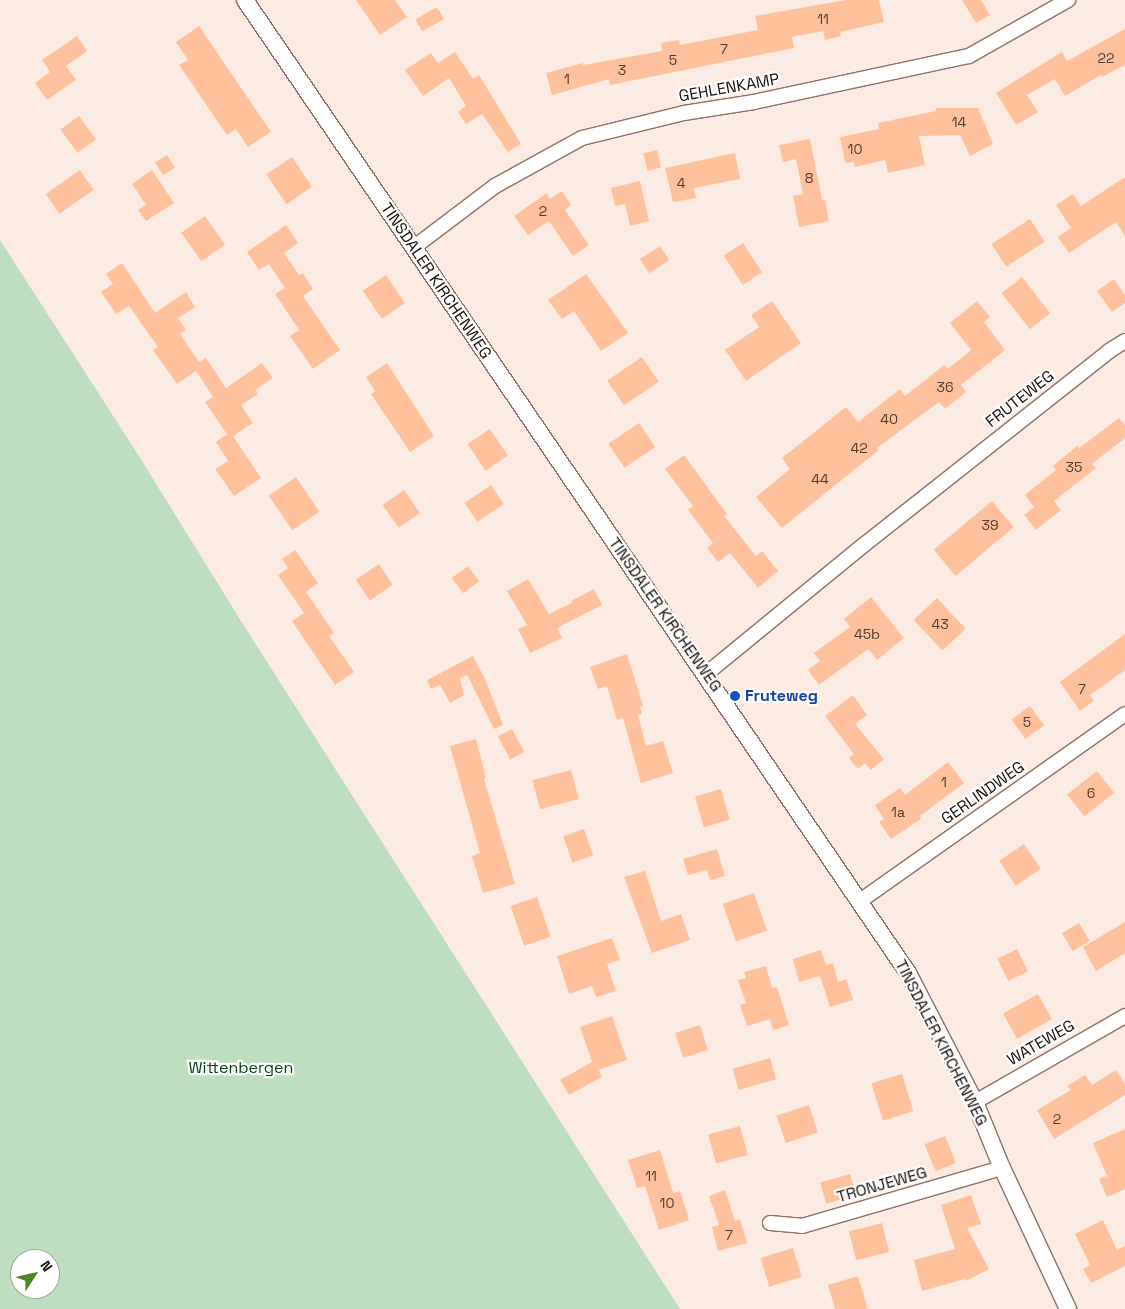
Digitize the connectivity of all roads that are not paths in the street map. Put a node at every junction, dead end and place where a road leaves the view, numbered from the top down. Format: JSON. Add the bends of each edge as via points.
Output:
{"nodes":[{"id":1,"x":245,"y":0,"type":"edge"},
{"id":2,"x":1068,"y":0,"type":"edge"},
{"id":3,"x":413,"y":248,"type":"junction"},
{"id":4,"x":1125,"y":341,"type":"edge"},
{"id":5,"x":706,"y":674,"type":"junction"},
{"id":6,"x":1125,"y":714,"type":"edge"},
{"id":7,"x":860,"y":901,"type":"junction"},
{"id":8,"x":1125,"y":1016,"type":"edge"},
{"id":9,"x":975,"y":1102,"type":"junction"},
{"id":10,"x":1002,"y":1168,"type":"junction"},
{"id":11,"x":770,"y":1223,"type":"dead end"},
{"id":12,"x":1068,"y":1309,"type":"edge"}],
"edges":[{"from":1,"to":3,"type":"street","name":"TINSDALER KIRCHENWEG"},
{"from":2,"to":3,"type":"street","name":"GEHLENKAMP","via":[[969,56],[754,102],[684,113],[582,138],[495,186]]},
{"from":3,"to":5,"type":"street","name":"TINSDALER KIRCHENWEG"},
{"from":4,"to":5,"type":"street","name":"FRUTEWEG","via":[[895,520]]},
{"from":5,"to":7,"type":"street","name":"TINSDALER KIRCHENWEG"},
{"from":6,"to":7,"type":"street","name":"GERLINDWEG"},
{"from":7,"to":9,"type":"street","name":"TINSDALER KIRCHENWEG","via":[[908,973]]},
{"from":8,"to":9,"type":"street","name":"WATEWEG"},
{"from":9,"to":10,"type":"street","name":"TINSDALER KIRCHENWEG"},
{"from":10,"to":11,"type":"street","name":"TRONJEWEG","via":[[802,1226]]},
{"from":10,"to":12,"type":"street","name":"TINSDALER KIRCHENWEG"}]}
